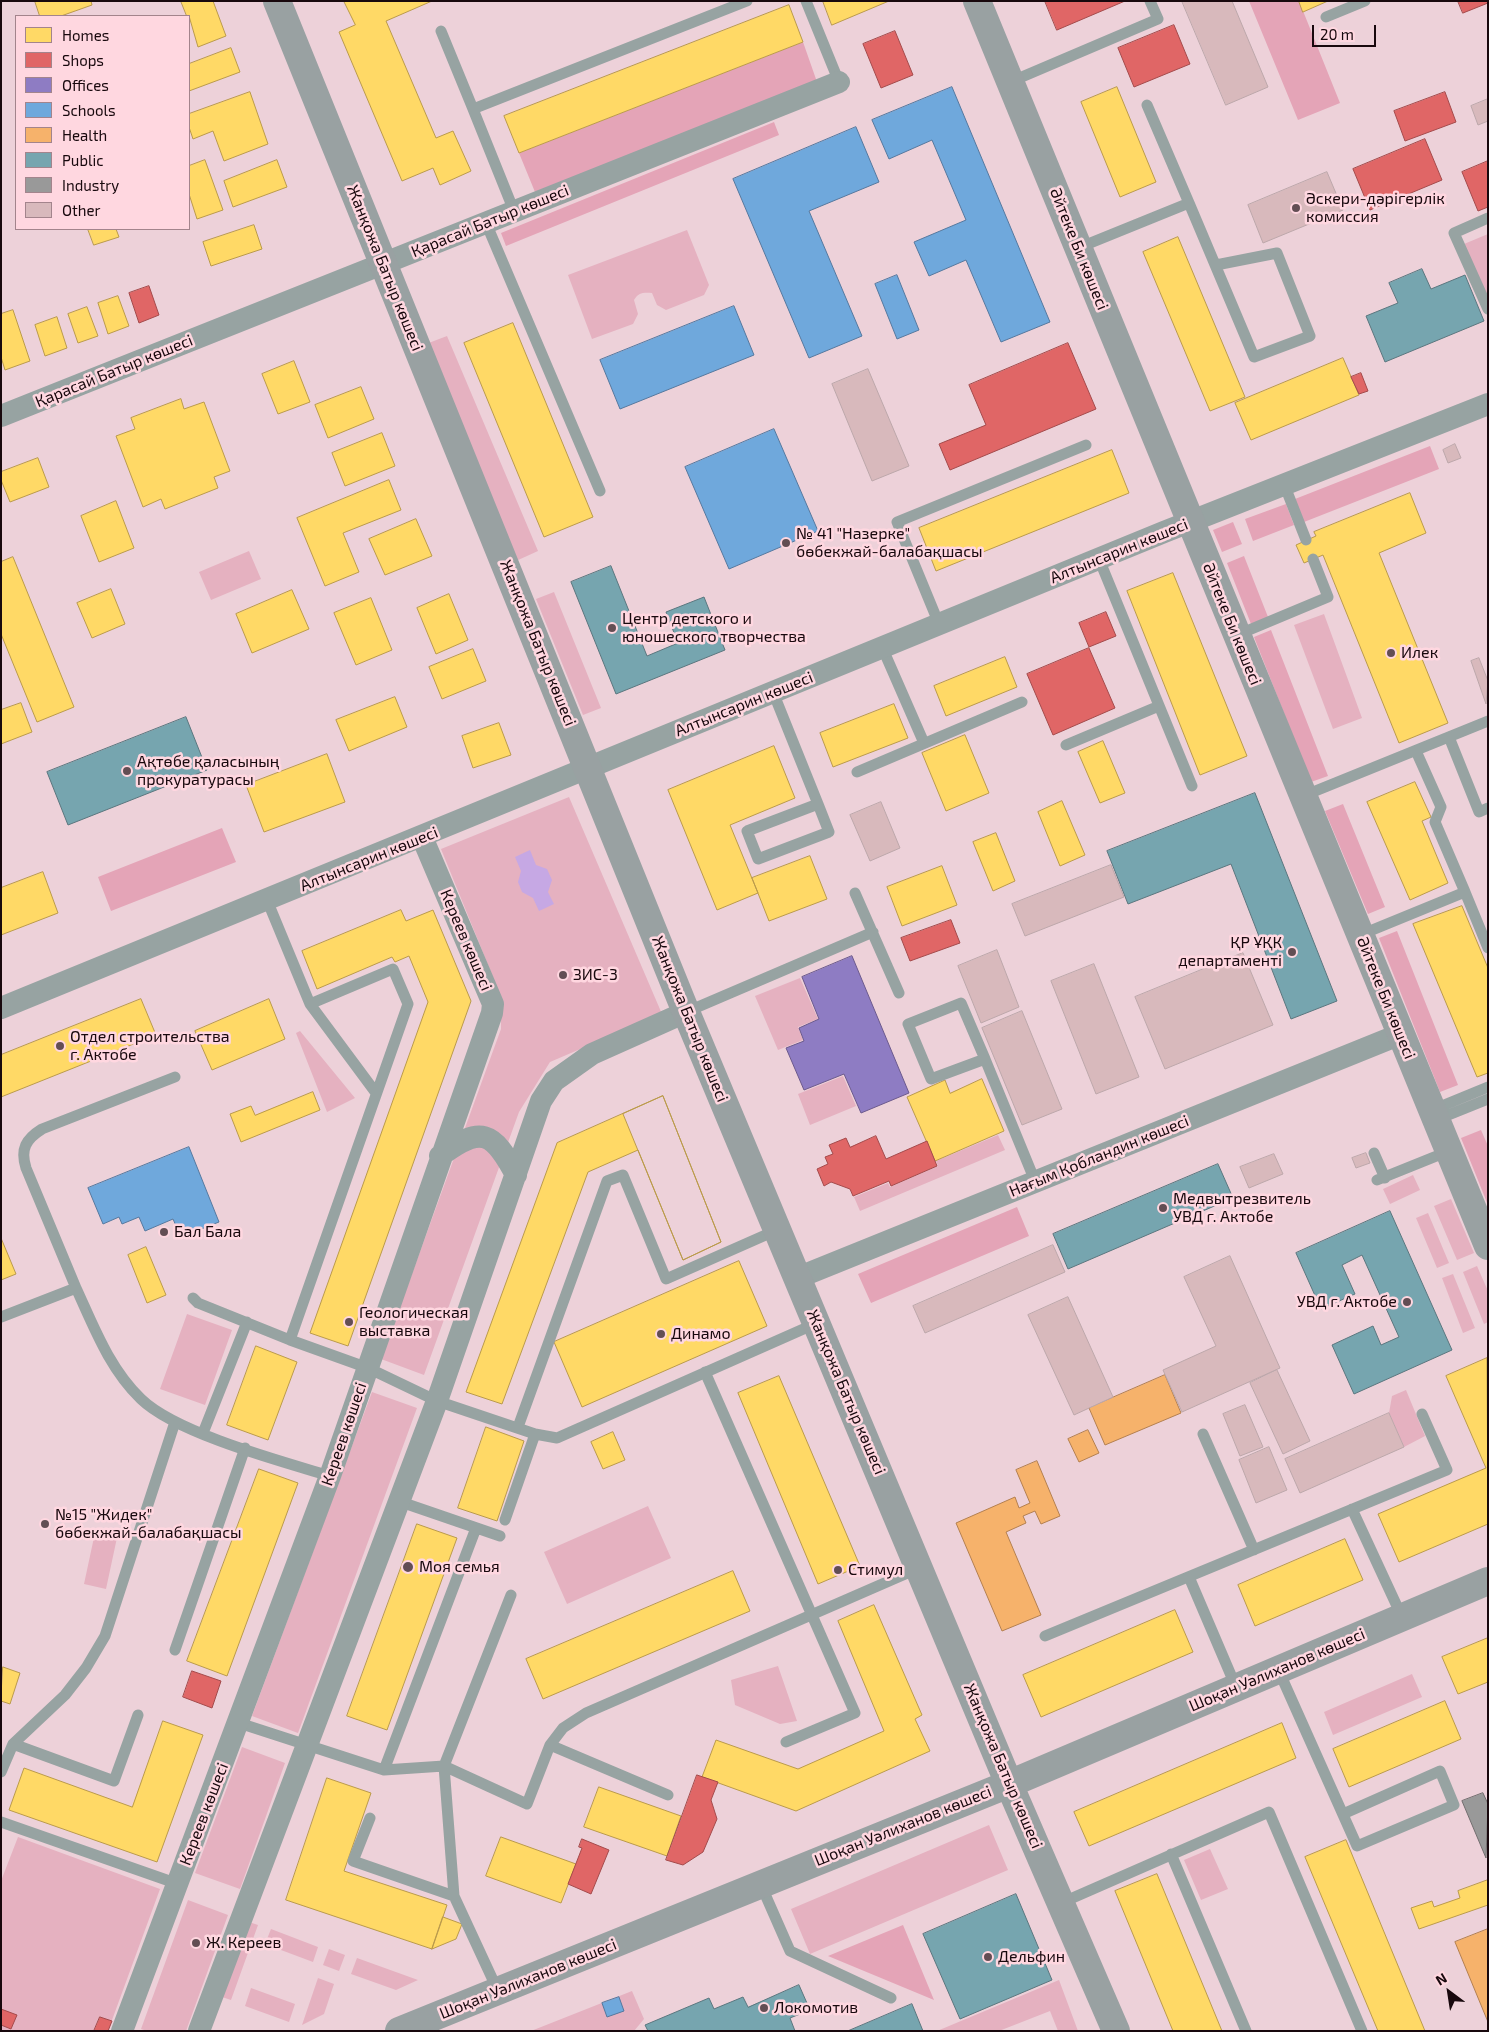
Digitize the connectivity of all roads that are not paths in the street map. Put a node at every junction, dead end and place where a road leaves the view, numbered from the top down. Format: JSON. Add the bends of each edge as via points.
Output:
{"nodes":[{"id":1,"x":276,"y":1,"type":"edge"},
{"id":2,"x":747,"y":1,"type":"edge"},
{"id":3,"x":806,"y":1,"type":"edge"},
{"id":4,"x":977,"y":1,"type":"edge"},
{"id":5,"x":1150,"y":1,"type":"edge"},
{"id":6,"x":1365,"y":1,"type":"edge"},
{"id":7,"x":1326,"y":17,"type":"dead end"},
{"id":8,"x":441,"y":30,"type":"dead end"},
{"id":9,"x":839,"y":82,"type":"joint"},
{"id":10,"x":1010,"y":82,"type":"junction"},
{"id":11,"x":1147,"y":105,"type":"dead end"},
{"id":12,"x":473,"y":109,"type":"junction"},
{"id":13,"x":1189,"y":203,"type":"junction"},
{"id":14,"x":514,"y":211,"type":"junction"},
{"id":15,"x":1488,"y":218,"type":"edge"},
{"id":16,"x":486,"y":222,"type":"junction"},
{"id":17,"x":1078,"y":248,"type":"junction"},
{"id":18,"x":383,"y":264,"type":"junction"},
{"id":19,"x":1216,"y":264,"type":"junction"},
{"id":20,"x":1488,"y":310,"type":"edge"},
{"id":21,"x":1488,"y":404,"type":"edge"},
{"id":22,"x":1,"y":416,"type":"edge"},
{"id":23,"x":1086,"y":445,"type":"dead end"},
{"id":24,"x":1284,"y":484,"type":"junction"},
{"id":25,"x":600,"y":491,"type":"dead end"},
{"id":26,"x":1190,"y":522,"type":"junction"},
{"id":27,"x":1306,"y":540,"type":"dead end"},
{"id":28,"x":1099,"y":559,"type":"junction"},
{"id":29,"x":1313,"y":559,"type":"dead end"},
{"id":30,"x":940,"y":624,"type":"junction"},
{"id":31,"x":1237,"y":634,"type":"junction"},
{"id":32,"x":882,"y":648,"type":"junction"},
{"id":33,"x":774,"y":692,"type":"junction"},
{"id":34,"x":1022,"y":702,"type":"dead end"},
{"id":35,"x":1159,"y":706,"type":"junction"},
{"id":36,"x":1488,"y":722,"type":"edge"},
{"id":37,"x":1449,"y":737,"type":"junction"},
{"id":38,"x":924,"y":743,"type":"junction"},
{"id":39,"x":1066,"y":746,"type":"dead end"},
{"id":40,"x":1416,"y":750,"type":"junction"},
{"id":41,"x":588,"y":767,"type":"junction"},
{"id":42,"x":856,"y":772,"type":"dead end"},
{"id":43,"x":1192,"y":786,"type":"dead end"},
{"id":44,"x":1303,"y":796,"type":"junction"},
{"id":45,"x":818,"y":804,"type":"junction"},
{"id":46,"x":1488,"y":808,"type":"edge"},
{"id":47,"x":422,"y":837,"type":"junction"},
{"id":48,"x":1465,"y":892,"type":"junction"},
{"id":49,"x":856,"y":893,"type":"dead end"},
{"id":50,"x":267,"y":900,"type":"junction"},
{"id":51,"x":873,"y":932,"type":"junction"},
{"id":52,"x":1360,"y":935,"type":"junction"},
{"id":53,"x":1488,"y":948,"type":"edge"},
{"id":54,"x":899,"y":993,"type":"dead end"},
{"id":55,"x":310,"y":1004,"type":"junction"},
{"id":56,"x":1,"y":1008,"type":"edge"},
{"id":57,"x":686,"y":1012,"type":"junction"},
{"id":58,"x":1401,"y":1034,"type":"junction"},
{"id":59,"x":985,"y":1059,"type":"junction"},
{"id":60,"x":176,"y":1077,"type":"dead end"},
{"id":61,"x":1488,"y":1087,"type":"edge"},
{"id":62,"x":376,"y":1093,"type":"junction"},
{"id":63,"x":1488,"y":1099,"type":"edge"},
{"id":64,"x":1434,"y":1115,"type":"junction"},
{"id":65,"x":1449,"y":1151,"type":"junction"},
{"id":66,"x":1374,"y":1153,"type":"dead end"},
{"id":67,"x":440,"y":1156,"type":"junction"},
{"id":68,"x":516,"y":1175,"type":"junction"},
{"id":69,"x":1035,"y":1182,"type":"junction"},
{"id":70,"x":777,"y":1230,"type":"junction"},
{"id":71,"x":1488,"y":1246,"type":"edge"},
{"id":72,"x":797,"y":1278,"type":"junction"},
{"id":73,"x":76,"y":1288,"type":"junction"},
{"id":74,"x":192,"y":1298,"type":"dead end"},
{"id":75,"x":1,"y":1317,"type":"edge"},
{"id":76,"x":246,"y":1322,"type":"junction"},
{"id":77,"x":817,"y":1323,"type":"junction"},
{"id":78,"x":290,"y":1340,"type":"junction"},
{"id":79,"x":368,"y":1368,"type":"junction"},
{"id":80,"x":705,"y":1372,"type":"junction"},
{"id":81,"x":436,"y":1400,"type":"junction"},
{"id":82,"x":1422,"y":1414,"type":"dead end"},
{"id":83,"x":175,"y":1422,"type":"junction"},
{"id":84,"x":518,"y":1427,"type":"junction"},
{"id":85,"x":203,"y":1433,"type":"junction"},
{"id":86,"x":535,"y":1434,"type":"junction"},
{"id":87,"x":1203,"y":1434,"type":"dead end"},
{"id":88,"x":245,"y":1448,"type":"junction"},
{"id":89,"x":330,"y":1476,"type":"junction"},
{"id":90,"x":398,"y":1501,"type":"junction"},
{"id":91,"x":1352,"y":1509,"type":"junction"},
{"id":92,"x":504,"y":1520,"type":"dead end"},
{"id":93,"x":476,"y":1528,"type":"junction"},
{"id":94,"x":500,"y":1536,"type":"dead end"},
{"id":95,"x":1254,"y":1550,"type":"junction"},
{"id":96,"x":920,"y":1568,"type":"junction"},
{"id":97,"x":1189,"y":1577,"type":"junction"},
{"id":98,"x":1488,"y":1581,"type":"edge"},
{"id":99,"x":511,"y":1595,"type":"dead end"},
{"id":100,"x":812,"y":1615,"type":"junction"},
{"id":101,"x":1402,"y":1617,"type":"junction"},
{"id":102,"x":1045,"y":1636,"type":"dead end"},
{"id":103,"x":175,"y":1650,"type":"dead end"},
{"id":104,"x":1278,"y":1669,"type":"junction"},
{"id":105,"x":1236,"y":1688,"type":"junction"},
{"id":106,"x":138,"y":1714,"type":"dead end"},
{"id":107,"x":239,"y":1723,"type":"junction"},
{"id":108,"x":786,"y":1742,"type":"dead end"},
{"id":109,"x":13,"y":1744,"type":"junction"},
{"id":110,"x":306,"y":1745,"type":"junction"},
{"id":111,"x":550,"y":1745,"type":"junction"},
{"id":112,"x":444,"y":1766,"type":"junction"},
{"id":113,"x":384,"y":1770,"type":"junction"},
{"id":114,"x":1,"y":1772,"type":"edge"},
{"id":115,"x":1009,"y":1784,"type":"junction"},
{"id":116,"x":668,"y":1794,"type":"dead end"},
{"id":117,"x":1343,"y":1814,"type":"junction"},
{"id":118,"x":370,"y":1818,"type":"dead end"},
{"id":119,"x":1,"y":1822,"type":"edge"},
{"id":120,"x":1171,"y":1854,"type":"junction"},
{"id":121,"x":178,"y":1884,"type":"junction"},
{"id":122,"x":761,"y":1884,"type":"junction"},
{"id":123,"x":454,"y":1896,"type":"junction"},
{"id":124,"x":1061,"y":1903,"type":"junction"},
{"id":125,"x":498,"y":1991,"type":"junction"},
{"id":126,"x":891,"y":1998,"type":"dead end"},
{"id":127,"x":122,"y":2031,"type":"edge"},
{"id":128,"x":199,"y":2031,"type":"edge"},
{"id":129,"x":400,"y":2031,"type":"edge"},
{"id":130,"x":1116,"y":2031,"type":"edge"},
{"id":131,"x":1246,"y":2031,"type":"edge"},
{"id":132,"x":1362,"y":2031,"type":"edge"}],
"edges":[{"from":1,"to":18,"type":"street","name":"Жанқожа Батыр көшесі"},
{"from":2,"to":12,"type":"lane"},
{"from":3,"to":9,"type":"lane"},
{"from":4,"to":10,"type":"street","name":"Әйтеке Би көшесі"},
{"from":5,"to":10,"type":"lane","via":[[1158,20]]},
{"from":6,"to":7,"type":"lane"},
{"from":8,"to":12,"type":"lane"},
{"from":9,"to":14,"type":"street","name":"Қарасай Батыр көшесі"},
{"from":10,"to":17,"type":"street","name":"Әйтеке Би көшесі"},
{"from":11,"to":13,"type":"lane"},
{"from":12,"to":14,"type":"lane"},
{"from":13,"to":17,"type":"lane"},
{"from":13,"to":19,"type":"lane"},
{"from":14,"to":16,"type":"street","name":"Қарасай Батыр көшесі"},
{"from":15,"to":20,"type":"lane","via":[[1454,233]]},
{"from":16,"to":18,"type":"street","name":"Қарасай Батыр көшесі"},
{"from":16,"to":25,"type":"lane"},
{"from":17,"to":26,"type":"street","name":"Әйтеке Би көшесі"},
{"from":18,"to":22,"type":"street","name":"Қарасай Батыр көшесі"},
{"from":18,"to":41,"type":"street","name":"Жанқожа Батыр көшесі"},
{"from":19,"to":19,"type":"lane","via":[[1254,357],[1310,336],[1277,253]]},
{"from":21,"to":24,"type":"street","name":"Алтынсарин көшесі"},
{"from":23,"to":30,"type":"lane","via":[[897,522]]},
{"from":24,"to":26,"type":"street","name":"Алтынсарин көшесі"},
{"from":24,"to":27,"type":"lane"},
{"from":26,"to":28,"type":"street","name":"Алтынсарин көшесі"},
{"from":26,"to":31,"type":"street","name":"Әйтеке Би көшесі"},
{"from":28,"to":30,"type":"street","name":"Алтынсарин көшесі"},
{"from":28,"to":35,"type":"lane"},
{"from":29,"to":31,"type":"lane","via":[[1328,598]]},
{"from":30,"to":32,"type":"street","name":"Алтынсарин көшесі"},
{"from":31,"to":44,"type":"street","name":"Әйтеке Би көшесі"},
{"from":32,"to":33,"type":"street","name":"Алтынсарин көшесі"},
{"from":32,"to":38,"type":"lane"},
{"from":33,"to":41,"type":"street","name":"Алтынсарин көшесі"},
{"from":33,"to":45,"type":"lane"},
{"from":34,"to":38,"type":"lane"},
{"from":35,"to":39,"type":"lane"},
{"from":35,"to":43,"type":"lane"},
{"from":36,"to":37,"type":"lane"},
{"from":37,"to":40,"type":"lane"},
{"from":37,"to":46,"type":"lane","via":[[1479,812]]},
{"from":38,"to":42,"type":"lane"},
{"from":40,"to":44,"type":"lane"},
{"from":40,"to":48,"type":"lane","via":[[1441,806],[1435,822]]},
{"from":41,"to":47,"type":"street","name":"Алтынсарин көшесі"},
{"from":41,"to":57,"type":"street","name":"Жанқожа Батыр көшесі"},
{"from":44,"to":52,"type":"street","name":"Әйтеке Би көшесі"},
{"from":45,"to":45,"type":"lane","via":[[747,831],[758,859],[829,832]]},
{"from":47,"to":50,"type":"street","name":"Алтынсарин көшесі"},
{"from":47,"to":67,"type":"street","name":"Кереев көшесі","via":[[493,1004]]},
{"from":48,"to":52,"type":"lane"},
{"from":48,"to":53,"type":"lane"},
{"from":49,"to":51,"type":"lane"},
{"from":50,"to":55,"type":"lane"},
{"from":50,"to":56,"type":"street","name":"Алтынсарин көшесі"},
{"from":51,"to":54,"type":"lane"},
{"from":51,"to":57,"type":"lane"},
{"from":52,"to":58,"type":"street","name":"Әйтеке Би көшесі"},
{"from":55,"to":62,"type":"lane"},
{"from":55,"to":62,"type":"lane","via":[[393,969],[408,1004]]},
{"from":57,"to":68,"type":"street","via":[[592,1054],[554,1081],[541,1101]]},
{"from":57,"to":70,"type":"street","name":"Жанқожа Батыр көшесі"},
{"from":58,"to":64,"type":"street","name":"Әйтеке Би көшесі"},
{"from":58,"to":69,"type":"street","name":"Нағым Қобландин көшесі"},
{"from":59,"to":59,"type":"lane","via":[[931,1080],[908,1024],[961,1003]]},
{"from":59,"to":69,"type":"lane"},
{"from":60,"to":73,"type":"lane","via":[[42,1129],[24,1146],[22,1157],[26,1168]]},
{"from":61,"to":64,"type":"lane"},
{"from":62,"to":78,"type":"lane"},
{"from":63,"to":64,"type":"lane"},
{"from":64,"to":65,"type":"street","name":"Әйтеке Би көшесі"},
{"from":65,"to":66,"type":"lane","via":[[1381,1179]]},
{"from":65,"to":71,"type":"street","name":"Әйтеке Би көшесі"},
{"from":67,"to":68,"type":"street","via":[[460,1141],[486,1137],[498,1144]]},
{"from":67,"to":79,"type":"street","name":"Кереев көшесі"},
{"from":68,"to":81,"type":"street"},
{"from":69,"to":72,"type":"street","name":"Нағым Қобландин көшесі"},
{"from":70,"to":72,"type":"street","name":"Жанқожа Батыр көшесі"},
{"from":70,"to":84,"type":"lane","via":[[666,1279],[623,1175],[607,1180]]},
{"from":72,"to":77,"type":"street","name":"Жанқожа Батыр көшесі"},
{"from":73,"to":75,"type":"lane"},
{"from":73,"to":83,"type":"lane","via":[[105,1352],[122,1376],[141,1399]]},
{"from":74,"to":76,"type":"lane"},
{"from":76,"to":78,"type":"lane"},
{"from":76,"to":85,"type":"lane"},
{"from":77,"to":80,"type":"lane"},
{"from":77,"to":96,"type":"street","name":"Жанқожа Батыр көшесі"},
{"from":78,"to":79,"type":"lane"},
{"from":79,"to":81,"type":"lane"},
{"from":79,"to":89,"type":"street","name":"Кереев көшесі"},
{"from":80,"to":86,"type":"lane","via":[[557,1438]]},
{"from":80,"to":100,"type":"lane"},
{"from":81,"to":84,"type":"lane"},
{"from":81,"to":90,"type":"street"},
{"from":82,"to":91,"type":"lane","via":[[1446,1470]]},
{"from":83,"to":85,"type":"lane"},
{"from":83,"to":109,"type":"lane","via":[[105,1636],[65,1695]]},
{"from":84,"to":86,"type":"lane"},
{"from":85,"to":88,"type":"lane"},
{"from":86,"to":92,"type":"lane"},
{"from":87,"to":95,"type":"lane"},
{"from":88,"to":89,"type":"lane"},
{"from":88,"to":103,"type":"lane"},
{"from":89,"to":107,"type":"street","name":"Кереев көшесі"},
{"from":90,"to":93,"type":"lane"},
{"from":90,"to":110,"type":"street"},
{"from":91,"to":95,"type":"lane"},
{"from":91,"to":101,"type":"lane"},
{"from":93,"to":94,"type":"lane"},
{"from":93,"to":113,"type":"lane"},
{"from":95,"to":97,"type":"lane"},
{"from":96,"to":100,"type":"lane"},
{"from":96,"to":115,"type":"street","name":"Жанқожа Батыр көшесі"},
{"from":97,"to":102,"type":"lane"},
{"from":97,"to":105,"type":"lane"},
{"from":98,"to":101,"type":"street","name":"Шоқан Уәлиханов көшесі"},
{"from":99,"to":112,"type":"lane"},
{"from":100,"to":108,"type":"lane","via":[[855,1713]]},
{"from":100,"to":111,"type":"lane","via":[[586,1713],[563,1728]]},
{"from":101,"to":104,"type":"street","name":"Шоқан Уәлиханов көшесі"},
{"from":104,"to":105,"type":"street","name":"Шоқан Уәлиханов көшесі"},
{"from":104,"to":117,"type":"lane"},
{"from":105,"to":115,"type":"street","name":"Шоқан Уәлиханов көшесі"},
{"from":106,"to":109,"type":"lane","via":[[114,1780]]},
{"from":107,"to":110,"type":"lane"},
{"from":107,"to":121,"type":"street","name":"Кереев көшесі"},
{"from":109,"to":114,"type":"lane"},
{"from":110,"to":113,"type":"lane"},
{"from":110,"to":128,"type":"street"},
{"from":111,"to":112,"type":"lane","via":[[527,1804]]},
{"from":111,"to":116,"type":"lane"},
{"from":112,"to":113,"type":"lane"},
{"from":112,"to":123,"type":"lane"},
{"from":115,"to":122,"type":"street","name":"Шоқан Уәлиханов көшесі"},
{"from":115,"to":124,"type":"street","name":"Жанқожа Батыр көшесі"},
{"from":117,"to":117,"type":"lane","via":[[1357,1846],[1454,1805],[1440,1771]]},
{"from":118,"to":123,"type":"lane","via":[[353,1861]]},
{"from":119,"to":121,"type":"lane"},
{"from":120,"to":124,"type":"lane"},
{"from":120,"to":131,"type":"lane"},
{"from":120,"to":132,"type":"lane","via":[[1269,1812]]},
{"from":121,"to":127,"type":"street","name":"Кереев көшесі"},
{"from":122,"to":125,"type":"street","name":"Шоқан Уәлиханов көшесі"},
{"from":122,"to":126,"type":"lane","via":[[790,1951]]},
{"from":123,"to":125,"type":"lane"},
{"from":124,"to":130,"type":"street","name":"Жанқожа Батыр көшесі"},
{"from":125,"to":129,"type":"street","name":"Шоқан Уәлиханов көшесі"}]}
